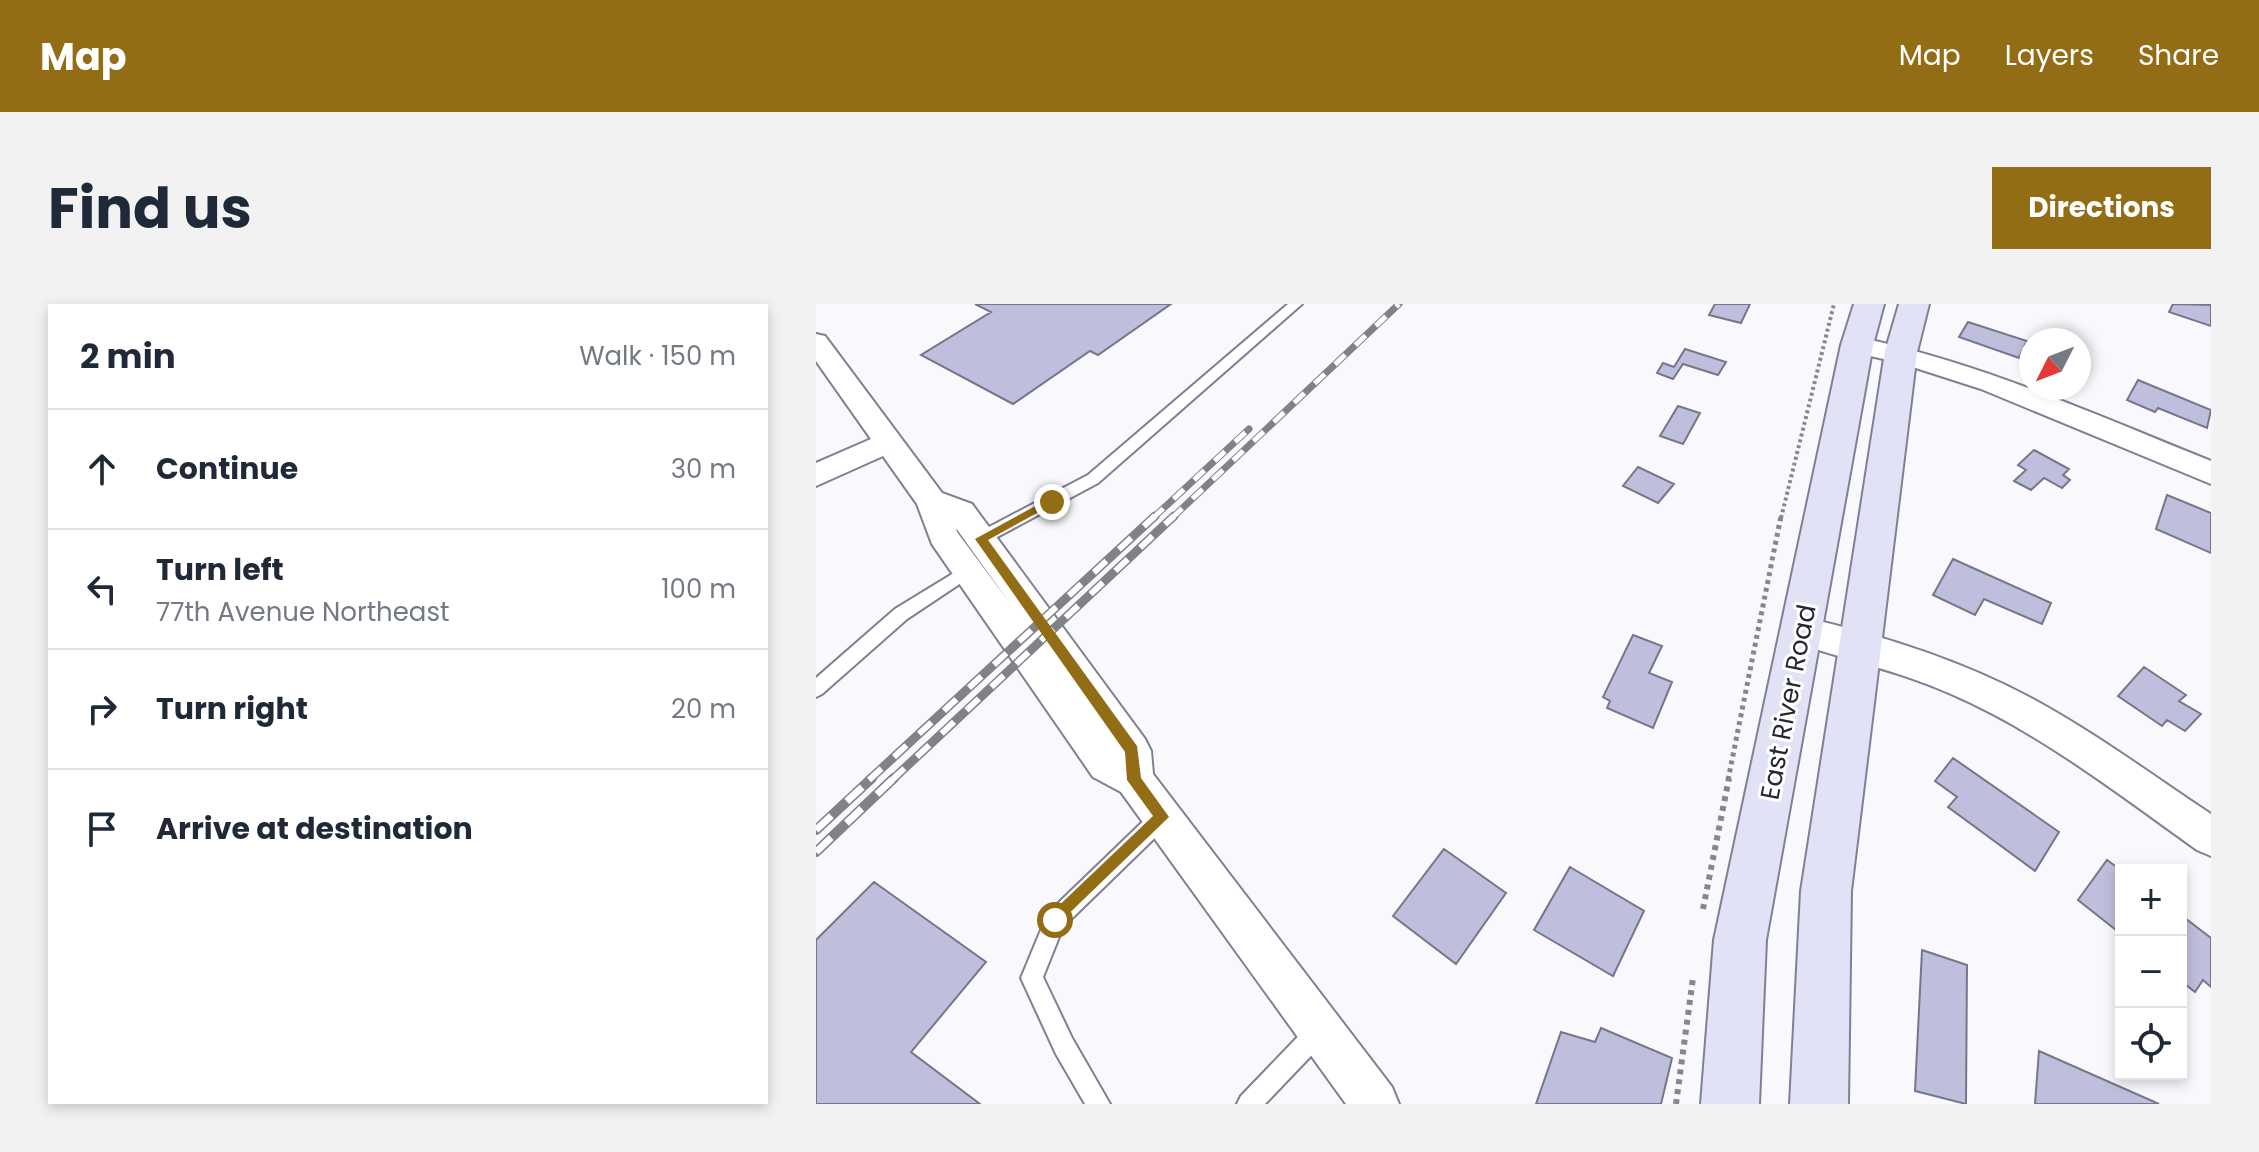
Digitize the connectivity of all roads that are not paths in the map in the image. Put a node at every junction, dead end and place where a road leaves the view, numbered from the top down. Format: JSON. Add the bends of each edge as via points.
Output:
{"nodes":[{"id":1,"x":1296,"y":304,"type":"edge"},
{"id":2,"x":1869,"y":304,"type":"edge"},
{"id":3,"x":1914,"y":304,"type":"edge"},
{"id":4,"x":816,"y":342,"type":"edge"},
{"id":5,"x":1857,"y":345,"type":"junction"},
{"id":6,"x":1901,"y":352,"type":"junction"},
{"id":7,"x":887,"y":443,"type":"junction"},
{"id":8,"x":2211,"y":473,"type":"edge"},
{"id":9,"x":816,"y":475,"type":"edge"},
{"id":10,"x":931,"y":501,"type":"junction"},
{"id":11,"x":980,"y":539,"type":"junction"},
{"id":12,"x":967,"y":571,"type":"junction"},
{"id":13,"x":1802,"y":631,"type":"junction"},
{"id":14,"x":1860,"y":644,"type":"junction"},
{"id":15,"x":816,"y":689,"type":"edge"},
{"id":16,"x":1134,"y":780,"type":"junction"},
{"id":17,"x":1162,"y":817,"type":"junction"},
{"id":18,"x":2211,"y":837,"type":"edge"},
{"id":19,"x":1320,"y":1030,"type":"junction"},
{"id":20,"x":1098,"y":1104,"type":"edge"},
{"id":21,"x":1249,"y":1104,"type":"edge"},
{"id":22,"x":1375,"y":1104,"type":"edge"},
{"id":23,"x":1730,"y":1104,"type":"edge"},
{"id":24,"x":1819,"y":1104,"type":"edge"}],
"edges":[{"from":1,"to":11,"type":"lane","via":[[1093,479]]},
{"from":2,"to":5,"type":"main road","name":"East River Road"},
{"from":3,"to":6,"type":"main road"},
{"from":4,"to":7,"type":"street"},
{"from":5,"to":6,"type":"street"},
{"from":5,"to":13,"type":"main road","name":"East River Road"},
{"from":6,"to":8,"type":"street"},
{"from":6,"to":14,"type":"main road"},
{"from":7,"to":9,"type":"street"},
{"from":7,"to":10,"type":"street"},
{"from":10,"to":11,"type":"street","via":[[961,512]]},
{"from":10,"to":12,"type":"street","via":[[943,536]]},
{"from":11,"to":16,"type":"street","via":[[1132,751]]},
{"from":12,"to":15,"type":"lane","via":[[901,614]]},
{"from":12,"to":16,"type":"street","via":[[1106,765]]},
{"from":13,"to":14,"type":"street"},
{"from":13,"to":23,"type":"main road","name":"East River Road","via":[[1740,940]]},
{"from":14,"to":18,"type":"street","via":[[1989,694]]},
{"from":14,"to":24,"type":"main road","via":[[1826,891]]},
{"from":16,"to":17,"type":"street"},
{"from":17,"to":19,"type":"street"},
{"from":17,"to":20,"type":"lane","via":[[1055,920],[1032,978]]},
{"from":19,"to":21,"type":"lane"},
{"from":19,"to":22,"type":"street"}]}
